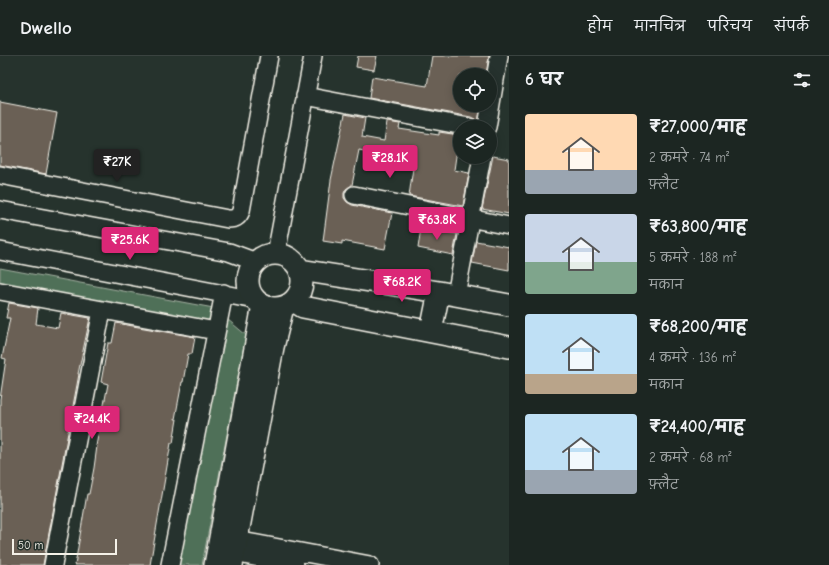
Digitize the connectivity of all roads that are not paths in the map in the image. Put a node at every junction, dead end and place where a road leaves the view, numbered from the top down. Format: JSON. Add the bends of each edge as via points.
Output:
{"nodes":[{"id":1,"x":269,"y":56,"type":"edge"},
{"id":2,"x":313,"y":56,"type":"edge"},
{"id":3,"x":499,"y":56,"type":"edge"},
{"id":4,"x":305,"y":96,"type":"junction"},
{"id":5,"x":488,"y":120,"type":"edge"},
{"id":6,"x":453,"y":124,"type":"edge"},
{"id":7,"x":481,"y":164,"type":"edge"},
{"id":8,"x":0,"y":175,"type":"edge"},
{"id":9,"x":354,"y":195,"type":"dead end"},
{"id":10,"x":0,"y":210,"type":"edge"},
{"id":11,"x":471,"y":218,"type":"junction"},
{"id":12,"x":509,"y":226,"type":"edge"},
{"id":13,"x":0,"y":251,"type":"edge"},
{"id":14,"x":276,"y":254,"type":"junction"},
{"id":15,"x":256,"y":262,"type":"junction"},
{"id":16,"x":300,"y":270,"type":"junction"},
{"id":17,"x":0,"y":291,"type":"edge"},
{"id":18,"x":224,"y":293,"type":"junction"},
{"id":19,"x":447,"y":294,"type":"junction"},
{"id":20,"x":274,"y":303,"type":"junction"},
{"id":21,"x":509,"y":306,"type":"edge"},
{"id":22,"x":102,"y":310,"type":"junction"},
{"id":23,"x":216,"y":331,"type":"junction"},
{"id":24,"x":431,"y":331,"type":"junction"},
{"id":25,"x":509,"y":347,"type":"edge"},
{"id":26,"x":234,"y":553,"type":"edge"},
{"id":27,"x":53,"y":565,"type":"edge"},
{"id":28,"x":170,"y":565,"type":"edge"},
{"id":29,"x":215,"y":565,"type":"edge"},
{"id":30,"x":295,"y":565,"type":"edge"},
{"id":31,"x":370,"y":565,"type":"edge"}],
"edges":[{"from":1,"to":8,"type":"street","via":[[241,211],[234,219]]},
{"from":2,"to":4,"type":"street"},
{"from":3,"to":5,"type":"street"},
{"from":4,"to":6,"type":"street"},
{"from":4,"to":14,"type":"street"},
{"from":7,"to":11,"type":"street"},
{"from":9,"to":11,"type":"street"},
{"from":10,"to":15,"type":"street","via":[[229,252]]},
{"from":11,"to":12,"type":"street"},
{"from":11,"to":19,"type":"street"},
{"from":13,"to":18,"type":"street"},
{"from":14,"to":15,"type":"main road","via":[[265,256]]},
{"from":14,"to":16,"type":"main road","via":[[286,256]]},
{"from":15,"to":20,"type":"main road","via":[[250,270],[248,280],[250,292]]},
{"from":16,"to":19,"type":"main road"},
{"from":16,"to":20,"type":"main road","via":[[300,292]]},
{"from":17,"to":22,"type":"street"},
{"from":18,"to":20,"type":"street"},
{"from":18,"to":23,"type":"street"},
{"from":19,"to":21,"type":"main road"},
{"from":19,"to":24,"type":"main road"},
{"from":20,"to":24,"type":"main road"},
{"from":20,"to":26,"type":"main road","via":[[273,347]]},
{"from":20,"to":29,"type":"main road"},
{"from":22,"to":23,"type":"street"},
{"from":22,"to":27,"type":"street"},
{"from":23,"to":28,"type":"street"},
{"from":24,"to":25,"type":"main road"},
{"from":26,"to":30,"type":"street"},
{"from":26,"to":31,"type":"street"}]}
